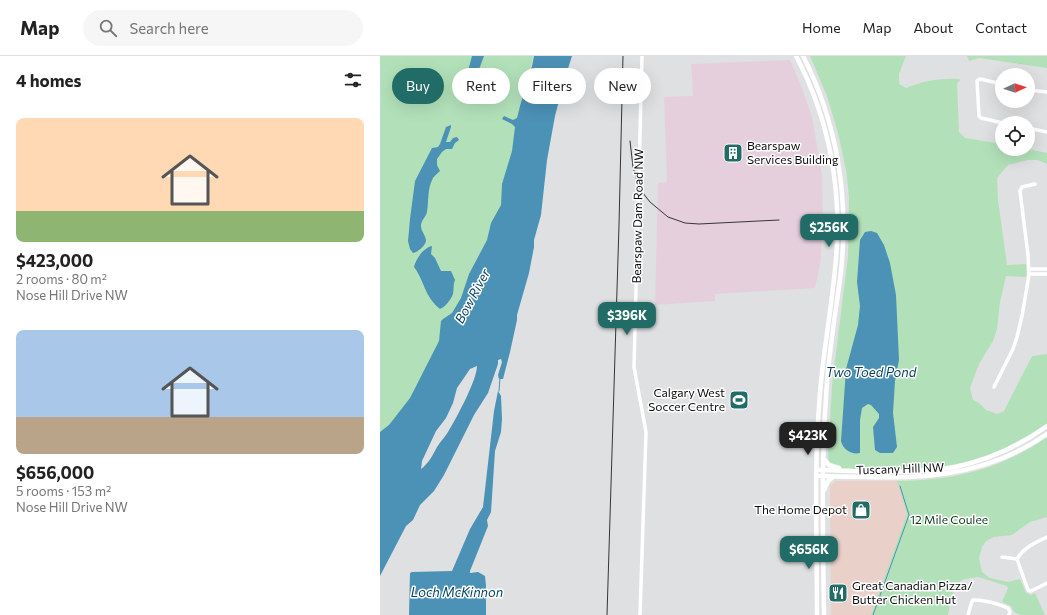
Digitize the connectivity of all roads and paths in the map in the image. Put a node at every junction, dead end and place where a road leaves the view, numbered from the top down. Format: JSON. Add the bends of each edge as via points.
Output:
{"nodes":[{"id":1,"x":642,"y":56,"type":"edge"},
{"id":2,"x":796,"y":56,"type":"edge"},
{"id":3,"x":803,"y":56,"type":"edge"},
{"id":4,"x":995,"y":82,"type":"edge"},
{"id":5,"x":1035,"y":91,"type":"edge"},
{"id":6,"x":1047,"y":92,"type":"edge"},
{"id":7,"x":995,"y":121,"type":"edge"},
{"id":8,"x":1035,"y":129,"type":"edge"},
{"id":9,"x":1047,"y":132,"type":"edge"},
{"id":10,"x":1034,"y":184,"type":"dead end"},
{"id":11,"x":1047,"y":269,"type":"edge"},
{"id":12,"x":1029,"y":272,"type":"junction"},
{"id":13,"x":1047,"y":274,"type":"edge"},
{"id":14,"x":994,"y":386,"type":"dead end"},
{"id":15,"x":1047,"y":426,"type":"edge"},
{"id":16,"x":1047,"y":434,"type":"edge"},
{"id":17,"x":823,"y":458,"type":"junction"},
{"id":18,"x":816,"y":470,"type":"junction"},
{"id":19,"x":823,"y":470,"type":"junction"},
{"id":20,"x":850,"y":470,"type":"junction"},
{"id":21,"x":816,"y":476,"type":"junction"},
{"id":22,"x":823,"y":476,"type":"junction"},
{"id":23,"x":833,"y":476,"type":"junction"},
{"id":24,"x":822,"y":510,"type":"junction"},
{"id":25,"x":1047,"y":537,"type":"edge"},
{"id":26,"x":1002,"y":557,"type":"dead end"},
{"id":27,"x":1017,"y":559,"type":"junction"},
{"id":28,"x":1047,"y":584,"type":"edge"},
{"id":29,"x":640,"y":615,"type":"edge"},
{"id":30,"x":818,"y":615,"type":"edge"},
{"id":31,"x":824,"y":615,"type":"edge"},
{"id":32,"x":968,"y":615,"type":"edge"},
{"id":33,"x":1010,"y":615,"type":"edge"}],
"edges":[{"from":1,"to":29,"type":"street","name":"Bearspaw Dam Road NW","via":[[634,367],[646,432]]},
{"from":2,"to":18,"type":"street","via":[[812,89],[823,124],[834,171],[837,207],[836,260],[822,372]]},
{"from":3,"to":17,"type":"street","via":[[819,92],[833,135],[844,216],[841,270],[826,386]]},
{"from":4,"to":7,"type":"street","via":[[980,79],[977,81],[979,116]]},
{"from":5,"to":6,"type":"street"},
{"from":8,"to":9,"type":"street"},
{"from":10,"to":12,"type":"street","via":[[1022,187],[1020,191]]},
{"from":11,"to":12,"type":"street"},
{"from":12,"to":13,"type":"street"},
{"from":12,"to":14,"type":"street","via":[[1017,337]]},
{"from":15,"to":20,"type":"street","name":"Tuscany Hill NW","via":[[1006,451],[959,466],[913,471]]},
{"from":16,"to":23,"type":"street","name":"Tuscany Hill NW","via":[[1008,457],[959,472],[914,477]]},
{"from":17,"to":19,"type":"street"},
{"from":17,"to":20,"type":"street","via":[[829,465]]},
{"from":18,"to":19,"type":"street","name":"Tuscany Hill NW"},
{"from":18,"to":21,"type":"street"},
{"from":19,"to":20,"type":"street","name":"Tuscany Hill NW"},
{"from":19,"to":22,"type":"street"},
{"from":21,"to":22,"type":"street","name":"Tuscany Hill NW"},
{"from":21,"to":30,"type":"street"},
{"from":22,"to":23,"type":"street","name":"Tuscany Hill NW"},
{"from":22,"to":24,"type":"street"},
{"from":23,"to":24,"type":"street","via":[[825,485]]},
{"from":24,"to":31,"type":"street"},
{"from":25,"to":27,"type":"street","via":[[1022,551]]},
{"from":26,"to":27,"type":"street"},
{"from":27,"to":28,"type":"street","via":[[1028,590]]},
{"from":32,"to":33,"type":"street","via":[[973,600],[999,604],[1008,608]]}]}
